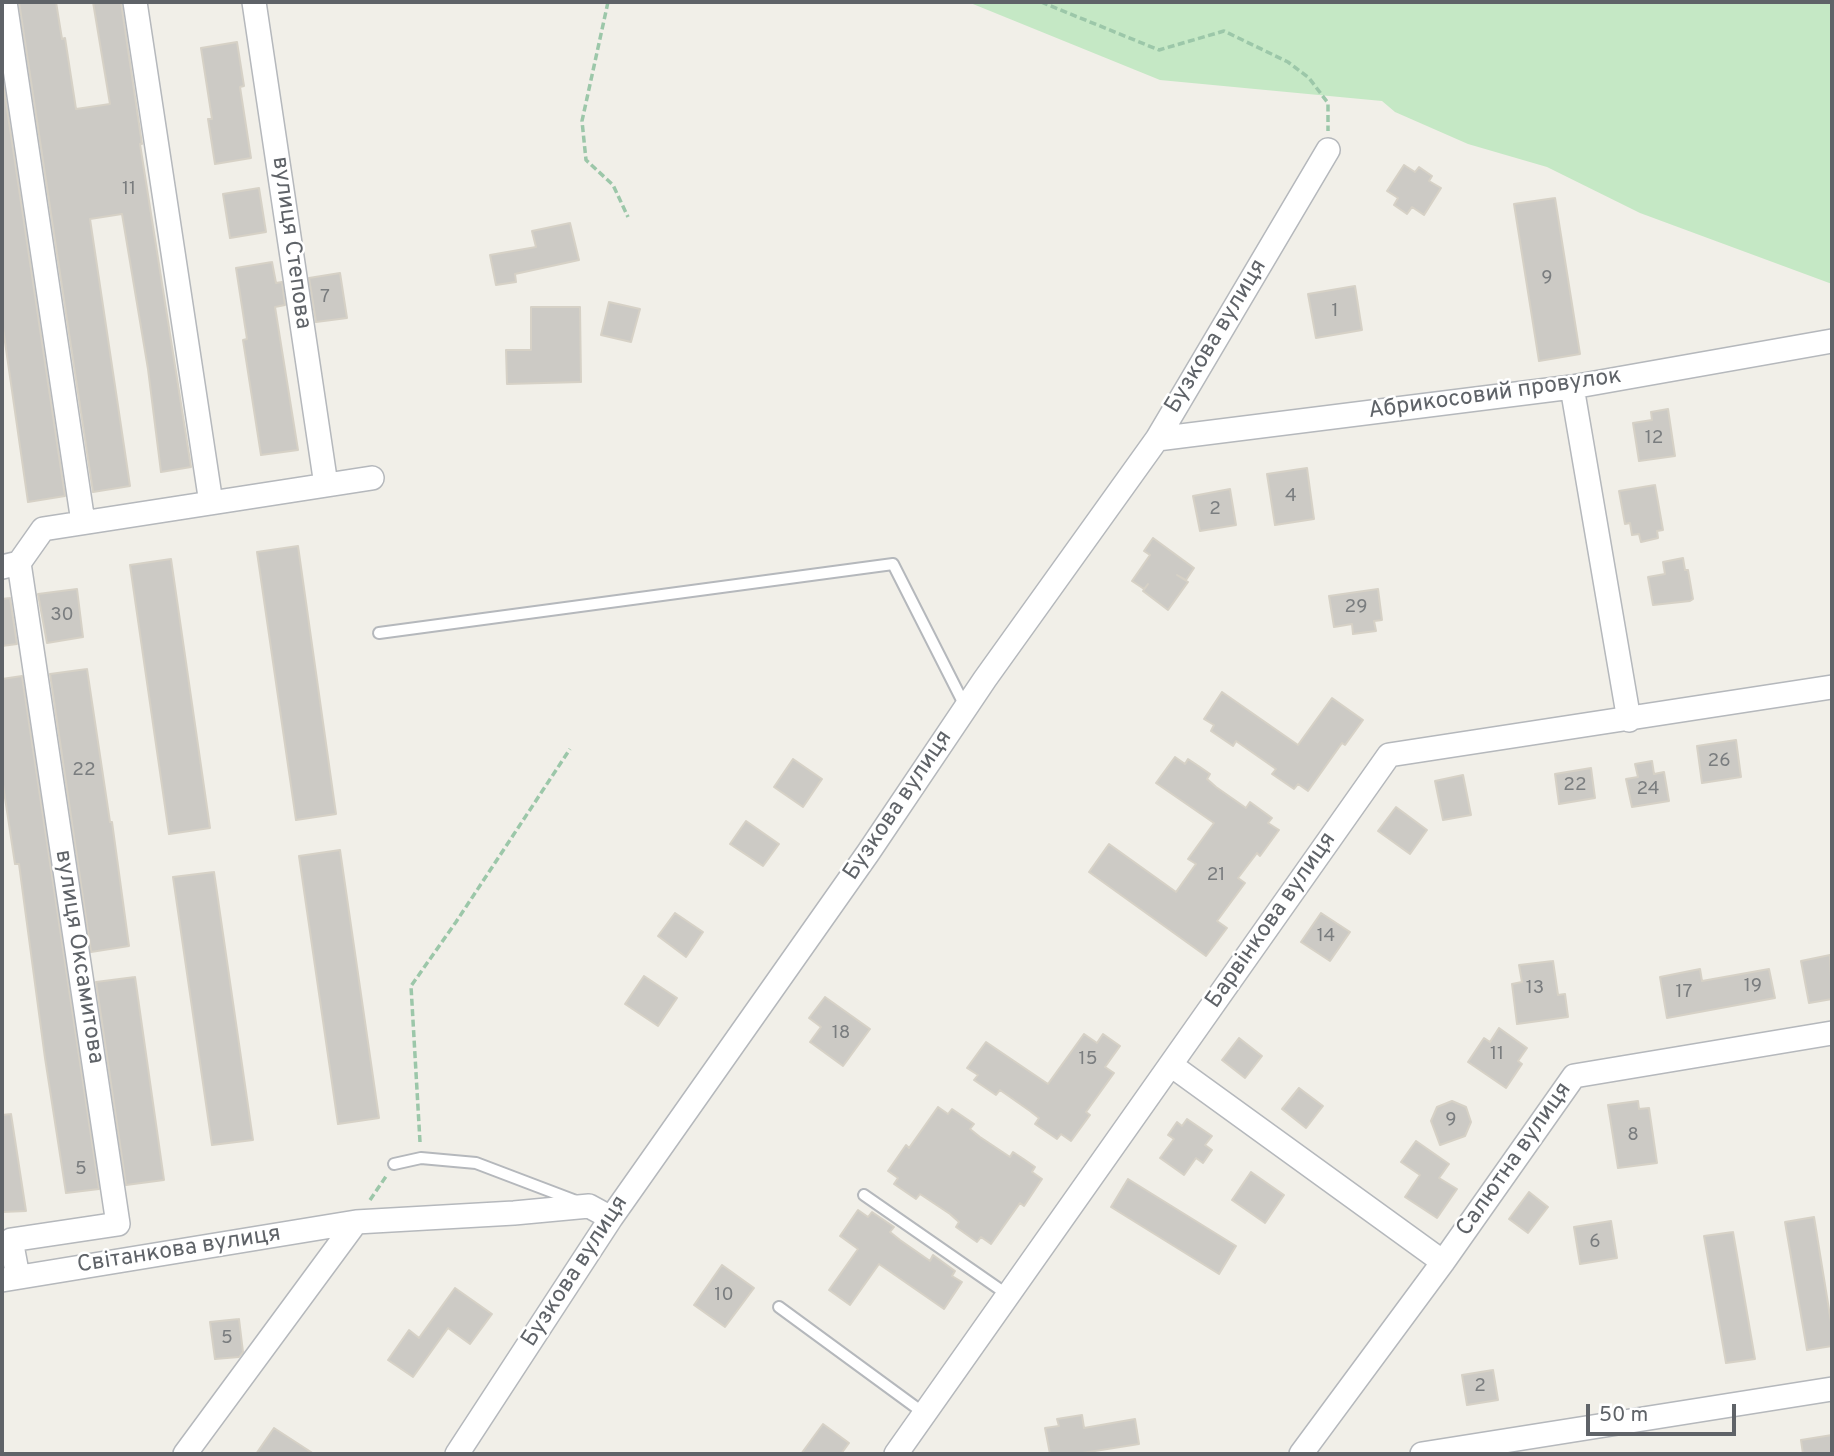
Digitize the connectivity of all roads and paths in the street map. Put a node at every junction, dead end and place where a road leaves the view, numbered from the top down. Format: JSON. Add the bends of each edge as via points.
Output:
{"nodes":[{"id":1,"x":5,"y":2,"type":"edge"},
{"id":2,"x":135,"y":2,"type":"edge"},
{"id":3,"x":254,"y":2,"type":"edge"},
{"id":4,"x":608,"y":2,"type":"edge"},
{"id":5,"x":1041,"y":2,"type":"edge"},
{"id":6,"x":1328,"y":150,"type":"joint"},
{"id":7,"x":628,"y":217,"type":"dead end"},
{"id":8,"x":1832,"y":341,"type":"edge"},
{"id":9,"x":1572,"y":387,"type":"junction"},
{"id":10,"x":1157,"y":439,"type":"junction"},
{"id":11,"x":372,"y":478,"type":"dead end"},
{"id":12,"x":326,"y":485,"type":"junction"},
{"id":13,"x":211,"y":503,"type":"junction"},
{"id":14,"x":83,"y":523,"type":"junction"},
{"id":15,"x":11,"y":565,"type":"edge"},
{"id":16,"x":379,"y":633,"type":"dead end"},
{"id":17,"x":1832,"y":687,"type":"edge"},
{"id":18,"x":966,"y":708,"type":"junction"},
{"id":19,"x":1629,"y":720,"type":"junction"},
{"id":20,"x":570,"y":749,"type":"dead end"},
{"id":21,"x":1832,"y":1033,"type":"edge"},
{"id":22,"x":1171,"y":1065,"type":"junction"},
{"id":23,"x":421,"y":1158,"type":"junction"},
{"id":24,"x":394,"y":1164,"type":"joint"},
{"id":25,"x":864,"y":1195,"type":"dead end"},
{"id":26,"x":589,"y":1206,"type":"junction"},
{"id":27,"x":611,"y":1218,"type":"junction"},
{"id":28,"x":356,"y":1222,"type":"junction"},
{"id":29,"x":6,"y":1241,"type":"edge"},
{"id":30,"x":1443,"y":1262,"type":"junction"},
{"id":31,"x":10,"y":1279,"type":"edge"},
{"id":32,"x":1008,"y":1295,"type":"junction"},
{"id":33,"x":779,"y":1307,"type":"dead end"},
{"id":34,"x":1832,"y":1389,"type":"edge"},
{"id":35,"x":925,"y":1414,"type":"junction"},
{"id":36,"x":185,"y":1454,"type":"edge"},
{"id":37,"x":457,"y":1454,"type":"edge"},
{"id":38,"x":896,"y":1454,"type":"edge"},
{"id":39,"x":1301,"y":1454,"type":"edge"},
{"id":40,"x":1422,"y":1454,"type":"edge"}],
"edges":[{"from":1,"to":14,"type":"street"},
{"from":2,"to":13,"type":"street"},
{"from":3,"to":12,"type":"street","name":"вулиця Степова"},
{"from":4,"to":7,"type":"path","via":[[582,121],[586,160],[613,185]]},
{"from":5,"to":6,"type":"path","via":[[1159,50],[1224,31],[1288,62],[1309,78],[1328,103]]},
{"from":6,"to":10,"type":"street","name":"Бузкова вулиця"},
{"from":8,"to":9,"type":"street","name":"Абрикосовий провулок"},
{"from":9,"to":10,"type":"street","name":"Абрикосовий провулок"},
{"from":9,"to":19,"type":"street"},
{"from":10,"to":18,"type":"street","name":"Бузкова вулиця"},
{"from":11,"to":12,"type":"street"},
{"from":12,"to":13,"type":"street"},
{"from":13,"to":14,"type":"street"},
{"from":14,"to":15,"type":"street","via":[[43,529]]},
{"from":15,"to":29,"type":"street","name":"вулиця Оксамитова","via":[[118,1224]]},
{"from":16,"to":18,"type":"lane","via":[[893,565]]},
{"from":17,"to":19,"type":"street","name":"Барвінкова вулиця"},
{"from":18,"to":27,"type":"street","name":"Бузкова вулиця"},
{"from":19,"to":22,"type":"street","name":"Барвінкова вулиця","via":[[1389,755]]},
{"from":20,"to":23,"type":"path","via":[[411,986]]},
{"from":21,"to":30,"type":"street","name":"Салютна вулиця","via":[[1574,1076]]},
{"from":22,"to":30,"type":"street"},
{"from":22,"to":32,"type":"street","name":"Барвінкова вулиця"},
{"from":23,"to":24,"type":"lane"},
{"from":23,"to":26,"type":"lane","via":[[476,1163]]},
{"from":24,"to":28,"type":"path"},
{"from":25,"to":32,"type":"lane"},
{"from":26,"to":27,"type":"street"},
{"from":26,"to":28,"type":"street","name":"Світанкова вулиця"},
{"from":27,"to":37,"type":"street","name":"Бузкова вулиця"},
{"from":28,"to":31,"type":"street","name":"Світанкова вулиця"},
{"from":28,"to":36,"type":"street"},
{"from":29,"to":31,"type":"street","name":"вулиця Оксамитова"},
{"from":30,"to":39,"type":"street","name":"Салютна вулиця"},
{"from":32,"to":35,"type":"street","name":"Барвінкова вулиця"},
{"from":33,"to":35,"type":"lane"},
{"from":34,"to":40,"type":"street"},
{"from":35,"to":38,"type":"street","name":"Барвінкова вулиця"}]}
